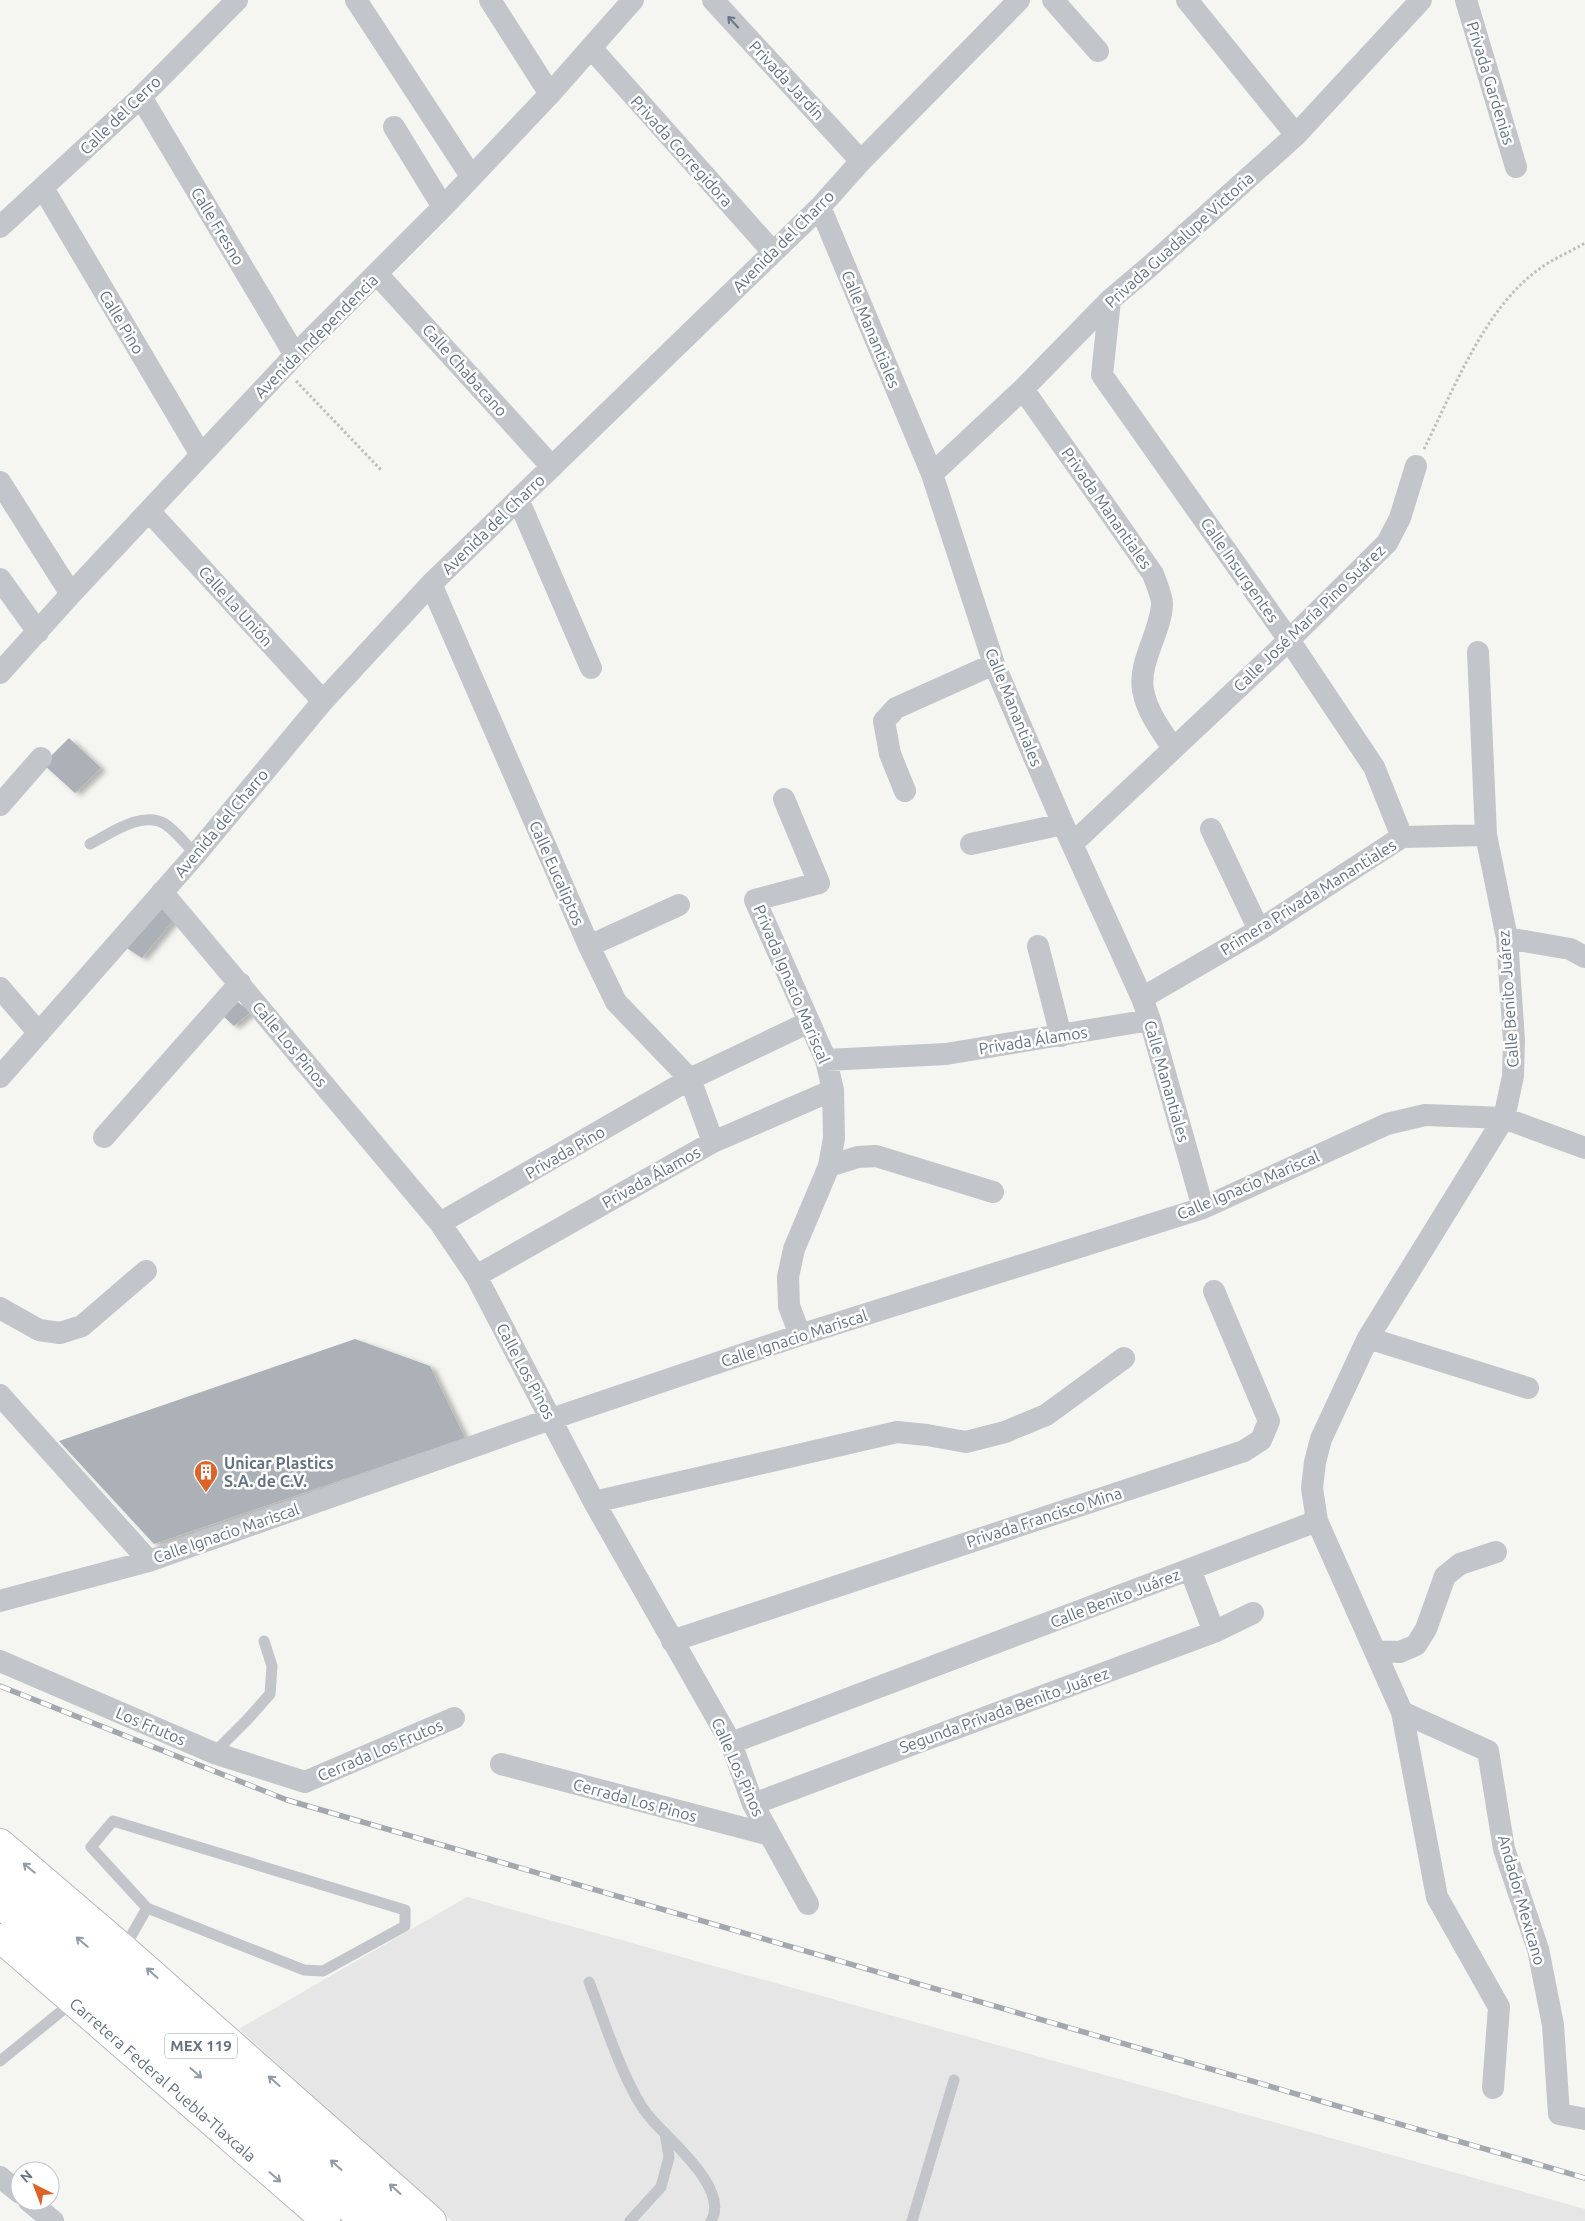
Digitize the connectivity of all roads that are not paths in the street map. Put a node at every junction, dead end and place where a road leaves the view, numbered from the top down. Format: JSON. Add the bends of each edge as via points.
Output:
{"nodes":[{"id":1,"x":237,"y":0,"type":"edge"},
{"id":2,"x":356,"y":0,"type":"edge"},
{"id":3,"x":490,"y":0,"type":"edge"},
{"id":4,"x":634,"y":0,"type":"edge"},
{"id":5,"x":713,"y":0,"type":"edge"},
{"id":6,"x":1053,"y":0,"type":"edge"},
{"id":7,"x":1187,"y":0,"type":"edge"},
{"id":8,"x":1420,"y":0,"type":"edge"},
{"id":9,"x":1466,"y":0,"type":"edge"},
{"id":10,"x":1009,"y":3,"type":"edge"},
{"id":11,"x":592,"y":49,"type":"junction"},
{"id":12,"x":1098,"y":51,"type":"dead end"},
{"id":13,"x":550,"y":94,"type":"junction"},
{"id":14,"x":141,"y":97,"type":"junction"},
{"id":15,"x":394,"y":127,"type":"dead end"},
{"id":16,"x":1296,"y":135,"type":"junction"},
{"id":17,"x":861,"y":161,"type":"junction"},
{"id":18,"x":1516,"y":167,"type":"dead end"},
{"id":19,"x":471,"y":176,"type":"junction"},
{"id":20,"x":43,"y":188,"type":"junction"},
{"id":21,"x":443,"y":207,"type":"junction"},
{"id":22,"x":820,"y":207,"type":"junction"},
{"id":23,"x":0,"y":227,"type":"edge"},
{"id":24,"x":773,"y":252,"type":"junction"},
{"id":25,"x":377,"y":274,"type":"junction"},
{"id":26,"x":1110,"y":300,"type":"junction"},
{"id":27,"x":289,"y":362,"type":"junction"},
{"id":28,"x":1023,"y":388,"type":"junction"},
{"id":29,"x":201,"y":455,"type":"junction"},
{"id":30,"x":1416,"y":466,"type":"road end"},
{"id":31,"x":552,"y":467,"type":"junction"},
{"id":32,"x":932,"y":474,"type":"junction"},
{"id":33,"x":0,"y":482,"type":"edge"},
{"id":34,"x":518,"y":499,"type":"junction"},
{"id":35,"x":149,"y":511,"type":"junction"},
{"id":36,"x":0,"y":579,"type":"edge"},
{"id":37,"x":431,"y":584,"type":"junction"},
{"id":38,"x":71,"y":594,"type":"junction"},
{"id":39,"x":38,"y":632,"type":"junction"},
{"id":40,"x":1289,"y":640,"type":"junction"},
{"id":41,"x":1478,"y":652,"type":"dead end"},
{"id":42,"x":994,"y":664,"type":"junction"},
{"id":43,"x":591,"y":668,"type":"dead end"},
{"id":44,"x":0,"y":673,"type":"edge"},
{"id":45,"x":323,"y":701,"type":"junction"},
{"id":46,"x":1173,"y":748,"type":"junction"},
{"id":47,"x":41,"y":758,"type":"dead end"},
{"id":48,"x":905,"y":791,"type":"dead end"},
{"id":49,"x":784,"y":798,"type":"dead end"},
{"id":50,"x":0,"y":805,"type":"edge"},
{"id":51,"x":1211,"y":829,"type":"dead end"},
{"id":52,"x":1067,"y":834,"type":"junction"},
{"id":53,"x":1486,"y":835,"type":"junction"},
{"id":54,"x":1402,"y":837,"type":"junction"},
{"id":55,"x":90,"y":844,"type":"dead end"},
{"id":56,"x":971,"y":844,"type":"dead end"},
{"id":57,"x":196,"y":854,"type":"junction"},
{"id":58,"x":162,"y":892,"type":"junction"},
{"id":59,"x":679,"y":905,"type":"dead end"},
{"id":60,"x":1259,"y":930,"type":"junction"},
{"id":61,"x":1506,"y":938,"type":"junction"},
{"id":62,"x":589,"y":946,"type":"junction"},
{"id":63,"x":1038,"y":946,"type":"dead end"},
{"id":64,"x":1585,"y":957,"type":"edge"},
{"id":65,"x":240,"y":983,"type":"junction"},
{"id":66,"x":0,"y":988,"type":"edge"},
{"id":67,"x":1142,"y":998,"type":"junction"},
{"id":68,"x":1150,"y":1020,"type":"junction"},
{"id":69,"x":808,"y":1022,"type":"junction"},
{"id":70,"x":38,"y":1034,"type":"junction"},
{"id":71,"x":1061,"y":1036,"type":"junction"},
{"id":72,"x":826,"y":1060,"type":"junction"},
{"id":73,"x":0,"y":1078,"type":"edge"},
{"id":74,"x":690,"y":1079,"type":"junction"},
{"id":75,"x":833,"y":1090,"type":"junction"},
{"id":76,"x":1504,"y":1118,"type":"junction"},
{"id":77,"x":104,"y":1137,"type":"dead end"},
{"id":78,"x":713,"y":1142,"type":"junction"},
{"id":79,"x":1585,"y":1148,"type":"edge"},
{"id":80,"x":829,"y":1166,"type":"junction"},
{"id":81,"x":994,"y":1192,"type":"dead end"},
{"id":82,"x":1203,"y":1208,"type":"junction"},
{"id":83,"x":440,"y":1223,"type":"junction"},
{"id":84,"x":146,"y":1271,"type":"dead end"},
{"id":85,"x":476,"y":1276,"type":"junction"},
{"id":86,"x":1214,"y":1291,"type":"dead end"},
{"id":87,"x":0,"y":1308,"type":"edge"},
{"id":88,"x":800,"y":1335,"type":"junction"},
{"id":89,"x":1368,"y":1338,"type":"junction"},
{"id":90,"x":1124,"y":1358,"type":"dead end"},
{"id":91,"x":1528,"y":1388,"type":"dead end"},
{"id":92,"x":0,"y":1395,"type":"edge"},
{"id":93,"x":551,"y":1419,"type":"junction"},
{"id":94,"x":594,"y":1502,"type":"junction"},
{"id":95,"x":1317,"y":1521,"type":"junction"},
{"id":96,"x":1496,"y":1552,"type":"dead end"},
{"id":97,"x":149,"y":1561,"type":"junction"},
{"id":98,"x":1190,"y":1569,"type":"junction"},
{"id":99,"x":0,"y":1601,"type":"edge"},
{"id":100,"x":1253,"y":1613,"type":"dead end"},
{"id":101,"x":1214,"y":1632,"type":"junction"},
{"id":102,"x":264,"y":1641,"type":"dead end"},
{"id":103,"x":672,"y":1641,"type":"junction"},
{"id":104,"x":1375,"y":1651,"type":"junction"},
{"id":105,"x":0,"y":1661,"type":"edge"},
{"id":106,"x":1402,"y":1712,"type":"junction"},
{"id":107,"x":454,"y":1718,"type":"dead end"},
{"id":108,"x":731,"y":1743,"type":"junction"},
{"id":109,"x":214,"y":1753,"type":"junction"},
{"id":110,"x":501,"y":1764,"type":"dead end"},
{"id":111,"x":305,"y":1782,"type":"joint"},
{"id":112,"x":753,"y":1804,"type":"junction"},
{"id":113,"x":770,"y":1835,"type":"junction"},
{"id":114,"x":0,"y":1843,"type":"edge"},
{"id":115,"x":0,"y":1874,"type":"edge"},
{"id":116,"x":0,"y":1904,"type":"edge"},
{"id":117,"x":808,"y":1904,"type":"dead end"},
{"id":118,"x":148,"y":1908,"type":"junction"},
{"id":119,"x":0,"y":1938,"type":"edge"},
{"id":120,"x":95,"y":1981,"type":"junction"},
{"id":121,"x":588,"y":1982,"type":"dead end"},
{"id":122,"x":0,"y":2061,"type":"edge"},
{"id":123,"x":954,"y":2080,"type":"dead end"},
{"id":124,"x":1493,"y":2088,"type":"dead end"},
{"id":125,"x":1585,"y":2119,"type":"edge"},
{"id":126,"x":665,"y":2132,"type":"junction"},
{"id":127,"x":0,"y":2177,"type":"edge"},
{"id":128,"x":10,"y":2186,"type":"edge"},
{"id":129,"x":41,"y":2211,"type":"edge"},
{"id":130,"x":53,"y":2221,"type":"edge"},
{"id":131,"x":326,"y":2221,"type":"edge"},
{"id":132,"x":364,"y":2221,"type":"edge"},
{"id":133,"x":398,"y":2221,"type":"edge"},
{"id":134,"x":432,"y":2221,"type":"edge"},
{"id":135,"x":630,"y":2221,"type":"edge"},
{"id":136,"x":711,"y":2221,"type":"edge"},
{"id":137,"x":912,"y":2221,"type":"edge"}],
"edges":[{"from":1,"to":14,"type":"street","name":"Calle del Cerro"},
{"from":2,"to":19,"type":"street"},
{"from":3,"to":13,"type":"street"},
{"from":4,"to":11,"type":"street","name":"Avenida Independencia"},
{"from":17,"to":5,"type":"street","name":"Privada Jardín","one_way":true},
{"from":6,"to":12,"type":"street"},
{"from":7,"to":16,"type":"street"},
{"from":8,"to":16,"type":"street","name":"Privada Guadalupe Victoria"},
{"from":9,"to":18,"type":"street","name":"Privada Gardenias"},
{"from":10,"to":17,"type":"street","name":"Avenida del Charro"},
{"from":11,"to":13,"type":"street","name":"Avenida Independencia"},
{"from":11,"to":24,"type":"street","name":"Privada Corregidora"},
{"from":13,"to":19,"type":"street","name":"Avenida Independencia"},
{"from":14,"to":20,"type":"street","name":"Calle del Cerro"},
{"from":14,"to":27,"type":"street","name":"Calle Fresno"},
{"from":15,"to":21,"type":"street"},
{"from":16,"to":26,"type":"street","name":"Privada Guadalupe Victoria"},
{"from":17,"to":22,"type":"street","name":"Avenida del Charro"},
{"from":19,"to":21,"type":"street","name":"Avenida Independencia"},
{"from":20,"to":23,"type":"street","name":"Calle del Cerro"},
{"from":20,"to":29,"type":"street","name":"Calle Pino"},
{"from":21,"to":25,"type":"street","name":"Avenida Independencia"},
{"from":22,"to":24,"type":"street","name":"Avenida del Charro"},
{"from":22,"to":32,"type":"street","name":"Calle Manantiales"},
{"from":24,"to":31,"type":"street","name":"Avenida del Charro"},
{"from":25,"to":27,"type":"street","name":"Avenida Independencia"},
{"from":25,"to":31,"type":"street","name":"Calle Chabacano"},
{"from":26,"to":28,"type":"street","name":"Privada Guadalupe Victoria"},
{"from":26,"to":40,"type":"street","name":"Calle Insurgentes","via":[[1102,375]]},
{"from":27,"to":29,"type":"street","name":"Avenida Independencia"},
{"from":28,"to":32,"type":"street","name":"Privada Guadalupe Victoria"},
{"from":28,"to":46,"type":"street","name":"Privada Manantiales","via":[[1153,574],[1162,602],[1160,624],[1147,657],[1142,688],[1151,716]]},
{"from":29,"to":35,"type":"street","name":"Avenida Independencia"},
{"from":30,"to":40,"type":"street","name":"Calle José María Pino Suárez","via":[[1400,518],[1386,543]]},
{"from":31,"to":34,"type":"street","name":"Avenida del Charro"},
{"from":32,"to":42,"type":"street","name":"Calle Manantiales"},
{"from":33,"to":38,"type":"street"},
{"from":34,"to":37,"type":"street","name":"Avenida del Charro"},
{"from":34,"to":43,"type":"street"},
{"from":35,"to":38,"type":"street","name":"Avenida Independencia"},
{"from":35,"to":45,"type":"street","name":"Calle La Unión"},
{"from":36,"to":39,"type":"street"},
{"from":37,"to":45,"type":"street","name":"Avenida del Charro"},
{"from":37,"to":62,"type":"street","name":"Calle Eucaliptos"},
{"from":38,"to":39,"type":"street","name":"Avenida Independencia"},
{"from":39,"to":44,"type":"street","name":"Avenida Independencia"},
{"from":40,"to":46,"type":"street","name":"Calle José María Pino Suárez"},
{"from":40,"to":54,"type":"street","name":"Calle Insurgentes","via":[[1374,767]]},
{"from":41,"to":53,"type":"street","name":"Calle Benito Juárez"},
{"from":42,"to":48,"type":"street","via":[[896,708],[884,720],[890,754]]},
{"from":42,"to":52,"type":"street","name":"Calle Manantiales"},
{"from":45,"to":57,"type":"street","name":"Avenida del Charro"},
{"from":46,"to":52,"type":"street","name":"Calle José María Pino Suárez"},
{"from":47,"to":50,"type":"street"},
{"from":49,"to":69,"type":"street","name":"Privada Ignacio Mariscal","via":[[819,884],[755,900]]},
{"from":51,"to":60,"type":"street"},
{"from":52,"to":56,"type":"street"},
{"from":52,"to":67,"type":"street","name":"Calle Manantiales"},
{"from":53,"to":54,"type":"street","name":"Primera Privada Manantiales"},
{"from":53,"to":61,"type":"street","name":"Calle Benito Juárez"},
{"from":54,"to":60,"type":"street","name":"Primera Privada Manantiales"},
{"from":55,"to":57,"type":"lane","via":[[134,822],[150,820],[165,824]]},
{"from":57,"to":58,"type":"street","name":"Avenida del Charro"},
{"from":58,"to":65,"type":"street","name":"Calle Los Pinos"},
{"from":58,"to":70,"type":"street","name":"Avenida del Charro"},
{"from":59,"to":62,"type":"street"},
{"from":60,"to":67,"type":"street","name":"Primera Privada Manantiales"},
{"from":61,"to":64,"type":"street","via":[[1570,949]]},
{"from":61,"to":76,"type":"street","name":"Calle Benito Juárez","via":[[1514,1076]]},
{"from":62,"to":74,"type":"street","name":"Calle Eucaliptos","via":[[616,1002]]},
{"from":63,"to":71,"type":"street"},
{"from":65,"to":77,"type":"street"},
{"from":65,"to":83,"type":"street","name":"Calle Los Pinos"},
{"from":66,"to":70,"type":"street"},
{"from":67,"to":68,"type":"street","name":"Calle Manantiales"},
{"from":68,"to":71,"type":"street","name":"Privada Álamos"},
{"from":68,"to":82,"type":"street","name":"Calle Manantiales"},
{"from":69,"to":72,"type":"street","name":"Privada Ignacio Mariscal"},
{"from":69,"to":74,"type":"street","name":"Privada Pino"},
{"from":70,"to":73,"type":"street","name":"Avenida del Charro"},
{"from":71,"to":72,"type":"street","name":"Privada Álamos","via":[[946,1054]]},
{"from":72,"to":75,"type":"street","name":"Privada Ignacio Mariscal"},
{"from":74,"to":78,"type":"street","name":"Calle Eucaliptos"},
{"from":74,"to":83,"type":"street","name":"Privada Pino"},
{"from":75,"to":78,"type":"street","name":"Privada Álamos"},
{"from":75,"to":80,"type":"street","name":"Privada Ignacio Mariscal","via":[[834,1138]]},
{"from":76,"to":79,"type":"street","name":"Calle Ignacio Mariscal"},
{"from":76,"to":82,"type":"street","name":"Calle Ignacio Mariscal","via":[[1425,1115],[1387,1124]]},
{"from":76,"to":89,"type":"street","name":"Calle Benito Juárez"},
{"from":78,"to":85,"type":"street","name":"Privada Álamos"},
{"from":80,"to":81,"type":"street","via":[[858,1157],[876,1156]]},
{"from":80,"to":88,"type":"street","name":"Privada Ignacio Mariscal","via":[[794,1249],[788,1277],[789,1306]]},
{"from":82,"to":88,"type":"street","name":"Calle Ignacio Mariscal"},
{"from":83,"to":85,"type":"street","name":"Calle Los Pinos"},
{"from":84,"to":87,"type":"street","via":[[82,1326],[60,1333],[39,1330]]},
{"from":85,"to":93,"type":"street","name":"Calle Los Pinos"},
{"from":86,"to":103,"type":"street","name":"Privada Francisco Mina","via":[[1269,1421],[1261,1440],[1244,1451]]},
{"from":88,"to":93,"type":"street","name":"Calle Ignacio Mariscal"},
{"from":89,"to":91,"type":"street"},
{"from":89,"to":95,"type":"street","name":"Calle Benito Juárez","via":[[1322,1439],[1315,1462],[1312,1488]]},
{"from":90,"to":94,"type":"street","via":[[1046,1415],[1005,1432],[966,1442],[897,1432]]},
{"from":92,"to":97,"type":"street"},
{"from":93,"to":94,"type":"street","name":"Calle Los Pinos"},
{"from":93,"to":97,"type":"street","name":"Calle Ignacio Mariscal"},
{"from":94,"to":103,"type":"street","name":"Calle Los Pinos"},
{"from":95,"to":98,"type":"street","name":"Calle Benito Juárez"},
{"from":95,"to":104,"type":"street"},
{"from":96,"to":104,"type":"street","via":[[1460,1564],[1445,1576],[1426,1628],[1416,1644],[1400,1652]]},
{"from":97,"to":99,"type":"street","name":"Calle Ignacio Mariscal"},
{"from":98,"to":101,"type":"street"},
{"from":98,"to":108,"type":"street","name":"Calle Benito Juárez"},
{"from":100,"to":101,"type":"street","name":"Segunda Privada Benito Juárez"},
{"from":101,"to":112,"type":"street","name":"Segunda Privada Benito Juárez"},
{"from":102,"to":109,"type":"lane","via":[[272,1666],[270,1694]]},
{"from":103,"to":108,"type":"street","name":"Calle Los Pinos"},
{"from":104,"to":106,"type":"street"},
{"from":105,"to":109,"type":"street","name":"Los Frutos"},
{"from":106,"to":124,"type":"street","via":[[1437,1897],[1499,2007]]},
{"from":106,"to":125,"type":"street","name":"Andador Mexicano","via":[[1488,1751],[1504,1849],[1538,1949],[1548,1996],[1559,2114]]},
{"from":107,"to":111,"type":"street","name":"Cerrada Los Frutos"},
{"from":108,"to":112,"type":"street","name":"Calle Los Pinos"},
{"from":109,"to":111,"type":"street","name":"Los Frutos"},
{"from":110,"to":113,"type":"street","name":"Cerrada Los Pinos"},
{"from":112,"to":113,"type":"street","name":"Calle Los Pinos"},
{"from":113,"to":117,"type":"street","name":"Calle Los Pinos"},
{"from":120,"to":114,"type":"main road","name":"Carretera Federal Puebla-Tlaxcala","one_way":true},
{"from":120,"to":115,"type":"main road","name":"Carretera Federal Puebla-Tlaxcala","number":"MEX 119","one_way":true},
{"from":116,"to":120,"type":"main road","name":"Carretera Federal Puebla-Tlaxcala","number":"MEX 119"},
{"from":118,"to":118,"type":"lane","via":[[90,1847],[113,1821],[405,1910],[405,1926],[323,1971],[304,1970]]},
{"from":118,"to":120,"type":"lane"},
{"from":119,"to":120,"type":"main road","name":"Carretera Federal Puebla-Tlaxcala"},
{"from":120,"to":122,"type":"lane"},
{"from":120,"to":131,"type":"main road","name":"Carretera Federal Puebla-Tlaxcala","one_way":true},
{"from":120,"to":132,"type":"main road","name":"Carretera Federal Puebla-Tlaxcala","number":"MEX 119","one_way":true},
{"from":133,"to":120,"type":"main road","name":"Carretera Federal Puebla-Tlaxcala","number":"MEX 119","one_way":true},
{"from":134,"to":120,"type":"main road","name":"Carretera Federal Puebla-Tlaxcala","one_way":true},
{"from":121,"to":126,"type":"lane","via":[[632,2090],[652,2120]]},
{"from":123,"to":137,"type":"lane"},
{"from":126,"to":135,"type":"lane","via":[[669,2157],[661,2187]]},
{"from":126,"to":136,"type":"lane","via":[[690,2157],[716,2200]]},
{"from":127,"to":128,"type":"street"},
{"from":129,"to":130,"type":"street"}]}
